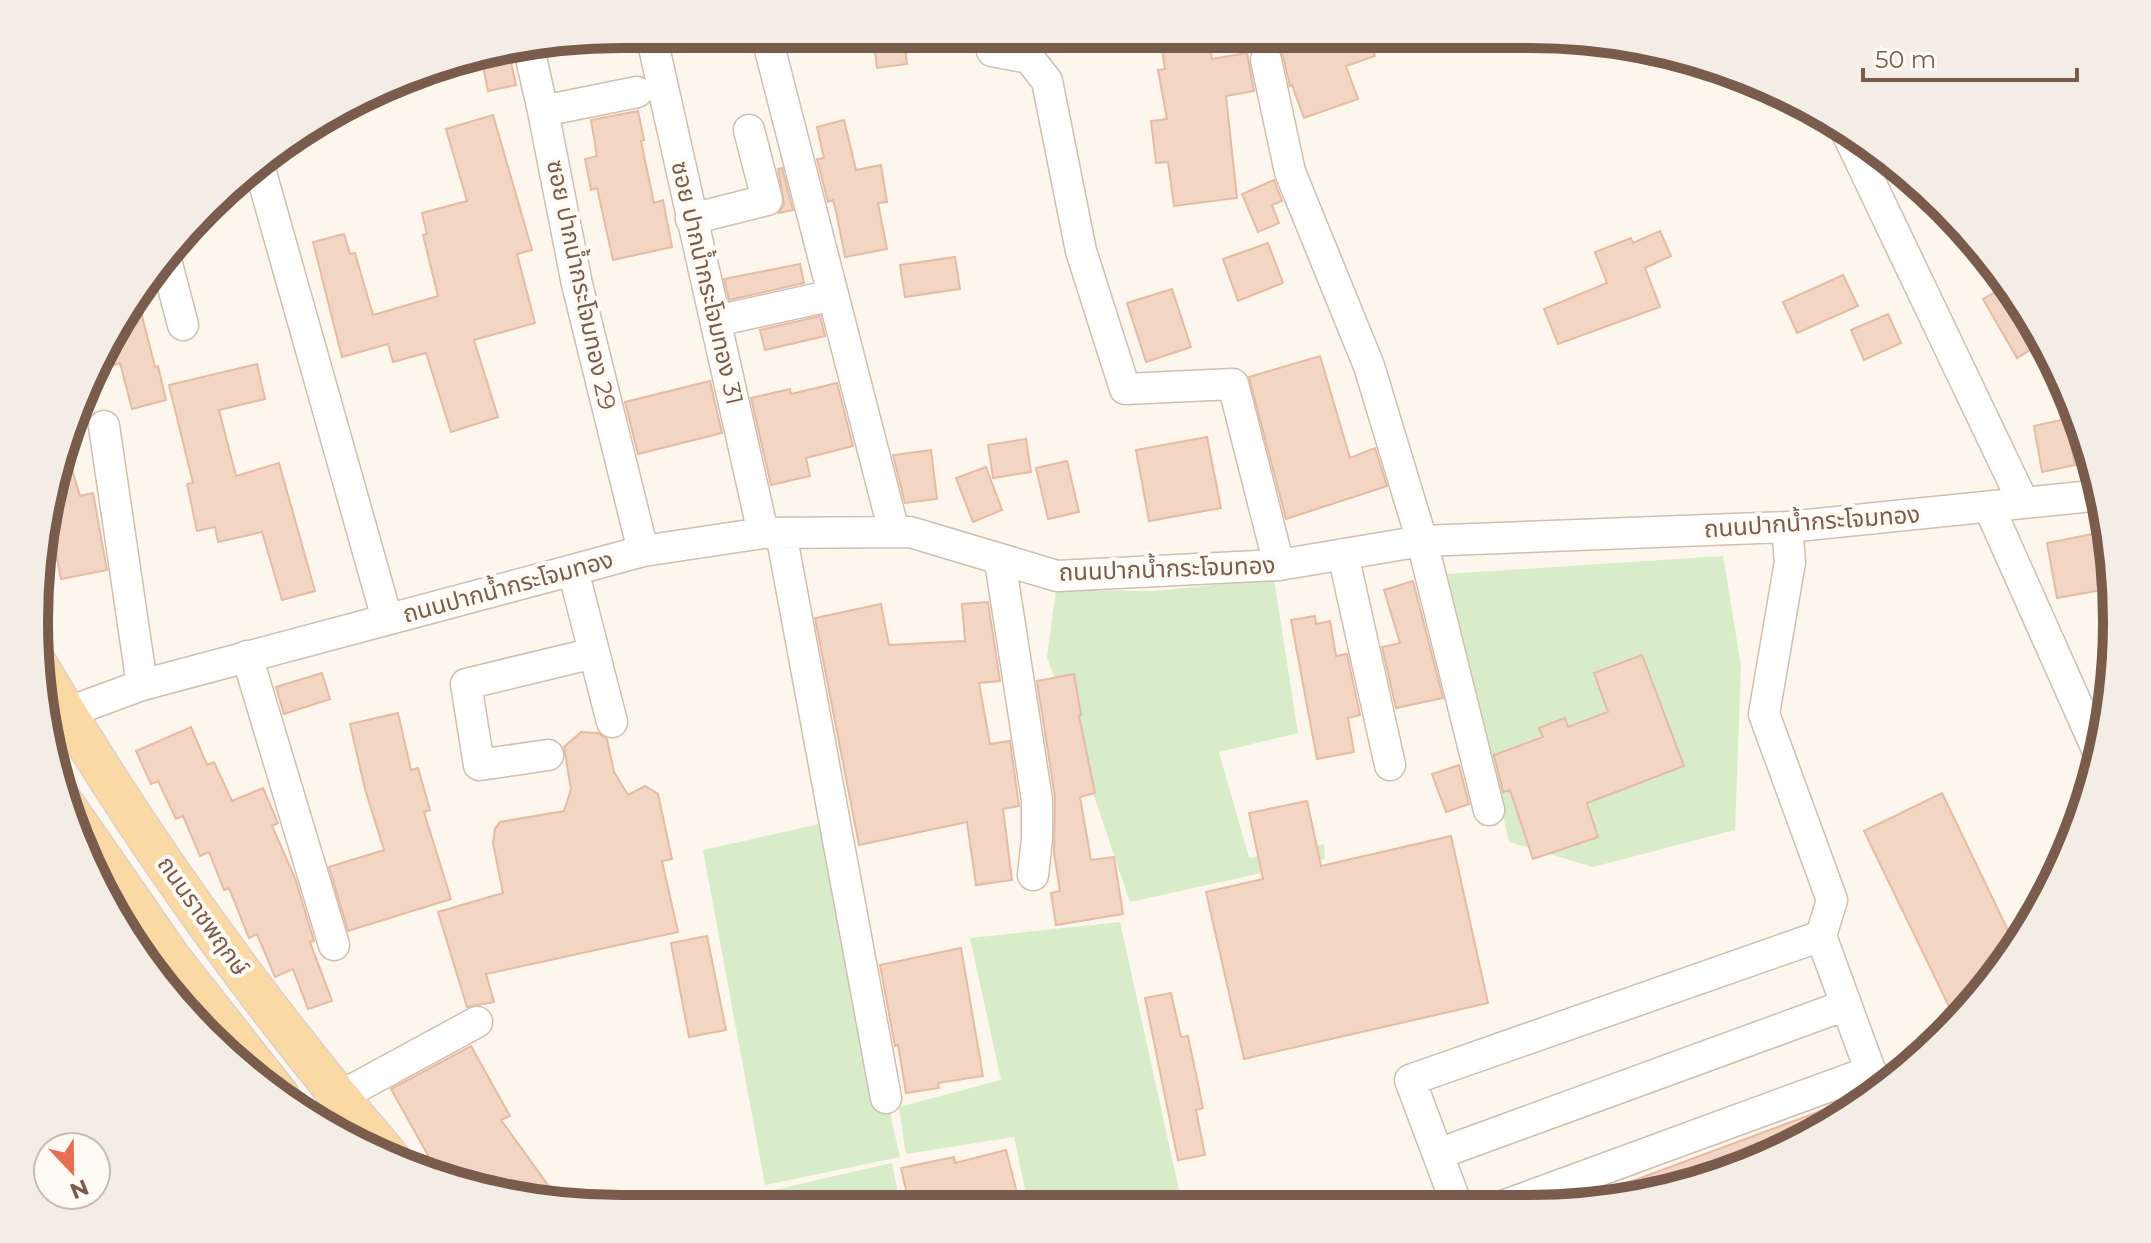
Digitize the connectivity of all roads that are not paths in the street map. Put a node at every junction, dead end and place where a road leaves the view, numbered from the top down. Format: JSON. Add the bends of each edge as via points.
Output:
{"nodes":[{"id":1,"x":654,"y":48,"type":"edge"},
{"id":2,"x":770,"y":48,"type":"edge"},
{"id":3,"x":992,"y":51,"type":"dead end"},
{"id":4,"x":531,"y":56,"type":"edge"},
{"id":5,"x":1266,"y":60,"type":"dead end"},
{"id":6,"x":637,"y":92,"type":"dead end"},
{"id":7,"x":543,"y":111,"type":"junction"},
{"id":8,"x":749,"y":130,"type":"dead end"},
{"id":9,"x":1855,"y":150,"type":"edge"},
{"id":10,"x":262,"y":175,"type":"edge"},
{"id":11,"x":691,"y":219,"type":"junction"},
{"id":12,"x":169,"y":270,"type":"edge"},
{"id":13,"x":833,"y":295,"type":"junction"},
{"id":14,"x":716,"y":321,"type":"junction"},
{"id":15,"x":183,"y":325,"type":"dead end"},
{"id":16,"x":104,"y":426,"type":"dead end"},
{"id":17,"x":2089,"y":496,"type":"edge"},
{"id":18,"x":2023,"y":502,"type":"junction"},
{"id":19,"x":1989,"y":507,"type":"junction"},
{"id":20,"x":1787,"y":527,"type":"junction"},
{"id":21,"x":894,"y":532,"type":"junction"},
{"id":22,"x":772,"y":533,"type":"junction"},
{"id":23,"x":1422,"y":541,"type":"junction"},
{"id":24,"x":643,"y":551,"type":"junction"},
{"id":25,"x":1343,"y":554,"type":"junction"},
{"id":26,"x":1000,"y":561,"type":"junction"},
{"id":27,"x":1279,"y":565,"type":"junction"},
{"id":28,"x":573,"y":570,"type":"junction"},
{"id":29,"x":387,"y":619,"type":"junction"},
{"id":30,"x":594,"y":653,"type":"junction"},
{"id":31,"x":247,"y":656,"type":"junction"},
{"id":32,"x":142,"y":685,"type":"junction"},
{"id":33,"x":52,"y":689,"type":"edge"},
{"id":34,"x":66,"y":713,"type":"junction"},
{"id":35,"x":612,"y":722,"type":"dead end"},
{"id":36,"x":2091,"y":736,"type":"edge"},
{"id":37,"x":548,"y":755,"type":"dead end"},
{"id":38,"x":1390,"y":765,"type":"dead end"},
{"id":39,"x":1489,"y":810,"type":"dead end"},
{"id":40,"x":95,"y":848,"type":"edge"},
{"id":41,"x":1033,"y":875,"type":"dead end"},
{"id":42,"x":1821,"y":936,"type":"junction"},
{"id":43,"x":334,"y":945,"type":"dead end"},
{"id":44,"x":1846,"y":1005,"type":"junction"},
{"id":45,"x":477,"y":1022,"type":"dead end"},
{"id":46,"x":251,"y":1060,"type":"edge"},
{"id":47,"x":1873,"y":1080,"type":"edge"},
{"id":48,"x":1874,"y":1080,"type":"edge"},
{"id":49,"x":339,"y":1097,"type":"junction"},
{"id":50,"x":886,"y":1098,"type":"dead end"},
{"id":51,"x":375,"y":1139,"type":"edge"},
{"id":52,"x":1438,"y":1154,"type":"junction"},
{"id":53,"x":1453,"y":1195,"type":"edge"},
{"id":54,"x":1536,"y":1195,"type":"edge"}],
"edges":[{"from":1,"to":11,"type":"street","name":"ซอย ปากน้ำกระโจมทอง 31"},
{"from":2,"to":13,"type":"street"},
{"from":3,"to":27,"type":"street","via":[[1029,58],[1047,81],[1081,251],[1125,389],[1233,384]]},
{"from":4,"to":7,"type":"street","name":"ซอย ปากน้ำกระโจมทอง 29"},
{"from":5,"to":23,"type":"street","via":[[1290,172],[1369,366]]},
{"from":6,"to":7,"type":"street"},
{"from":7,"to":24,"type":"street","name":"ซอย ปากน้ำกระโจมทอง 29","via":[[577,284]]},
{"from":8,"to":11,"type":"street","via":[[767,200]]},
{"from":9,"to":18,"type":"street"},
{"from":10,"to":29,"type":"street"},
{"from":11,"to":14,"type":"street","name":"ซอย ปากน้ำกระโจมทอง 31"},
{"from":12,"to":15,"type":"street"},
{"from":13,"to":14,"type":"street"},
{"from":13,"to":21,"type":"street"},
{"from":14,"to":22,"type":"street","name":"ซอย ปากน้ำกระโจมทอง 31"},
{"from":16,"to":32,"type":"street"},
{"from":17,"to":18,"type":"street","name":"ถนนปากน้ำกระโจมทอง"},
{"from":18,"to":19,"type":"street","name":"ถนนปากน้ำกระโจมทอง"},
{"from":19,"to":20,"type":"street","name":"ถนนปากน้ำกระโจมทอง"},
{"from":19,"to":36,"type":"street"},
{"from":20,"to":23,"type":"street","name":"ถนนปากน้ำกระโจมทอง"},
{"from":20,"to":42,"type":"street","via":[[1790,562],[1764,714],[1832,900]]},
{"from":21,"to":22,"type":"street","name":"ถนนปากน้ำกระโจมทอง"},
{"from":21,"to":26,"type":"street","name":"ถนนปากน้ำกระโจมทอง","via":[[910,532]]},
{"from":22,"to":24,"type":"street","name":"ถนนปากน้ำกระโจมทอง"},
{"from":22,"to":50,"type":"street","name":"ซอย ปากน้ำกระโจมทอง 31"},
{"from":23,"to":25,"type":"street","name":"ถนนปากน้ำกระโจมทอง"},
{"from":23,"to":39,"type":"street"},
{"from":24,"to":28,"type":"street","name":"ถนนปากน้ำกระโจมทอง"},
{"from":25,"to":27,"type":"street","name":"ถนนปากน้ำกระโจมทอง"},
{"from":25,"to":38,"type":"street"},
{"from":26,"to":27,"type":"street","name":"ถนนปากน้ำกระโจมทอง","via":[[1057,576]]},
{"from":26,"to":41,"type":"street","via":[[1037,800]]},
{"from":28,"to":29,"type":"street","name":"ถนนปากน้ำกระโจมทอง"},
{"from":28,"to":30,"type":"street"},
{"from":29,"to":31,"type":"street","name":"ถนนปากน้ำกระโจมทอง"},
{"from":30,"to":35,"type":"street"},
{"from":30,"to":37,"type":"street","via":[[466,684],[479,765]]},
{"from":31,"to":32,"type":"street","name":"ถนนปากน้ำกระโจมทอง"},
{"from":31,"to":43,"type":"street"},
{"from":32,"to":34,"type":"street","name":"ถนนปากน้ำกระโจมทอง"},
{"from":33,"to":34,"type":"main road","name":"ถนนราชพฤกษ์"},
{"from":34,"to":49,"type":"main road","name":"ถนนราชพฤกษ์","via":[[222,947]]},
{"from":40,"to":46,"type":"main road","name":"ถนนราชพฤกษ์","via":[[172,959]]},
{"from":42,"to":44,"type":"street"},
{"from":42,"to":52,"type":"street","via":[[1410,1080]]},
{"from":44,"to":48,"type":"street"},
{"from":44,"to":52,"type":"street"},
{"from":45,"to":49,"type":"street"},
{"from":47,"to":54,"type":"street"},
{"from":49,"to":51,"type":"main road","name":"ถนนราชพฤกษ์"},
{"from":52,"to":53,"type":"street"}]}
